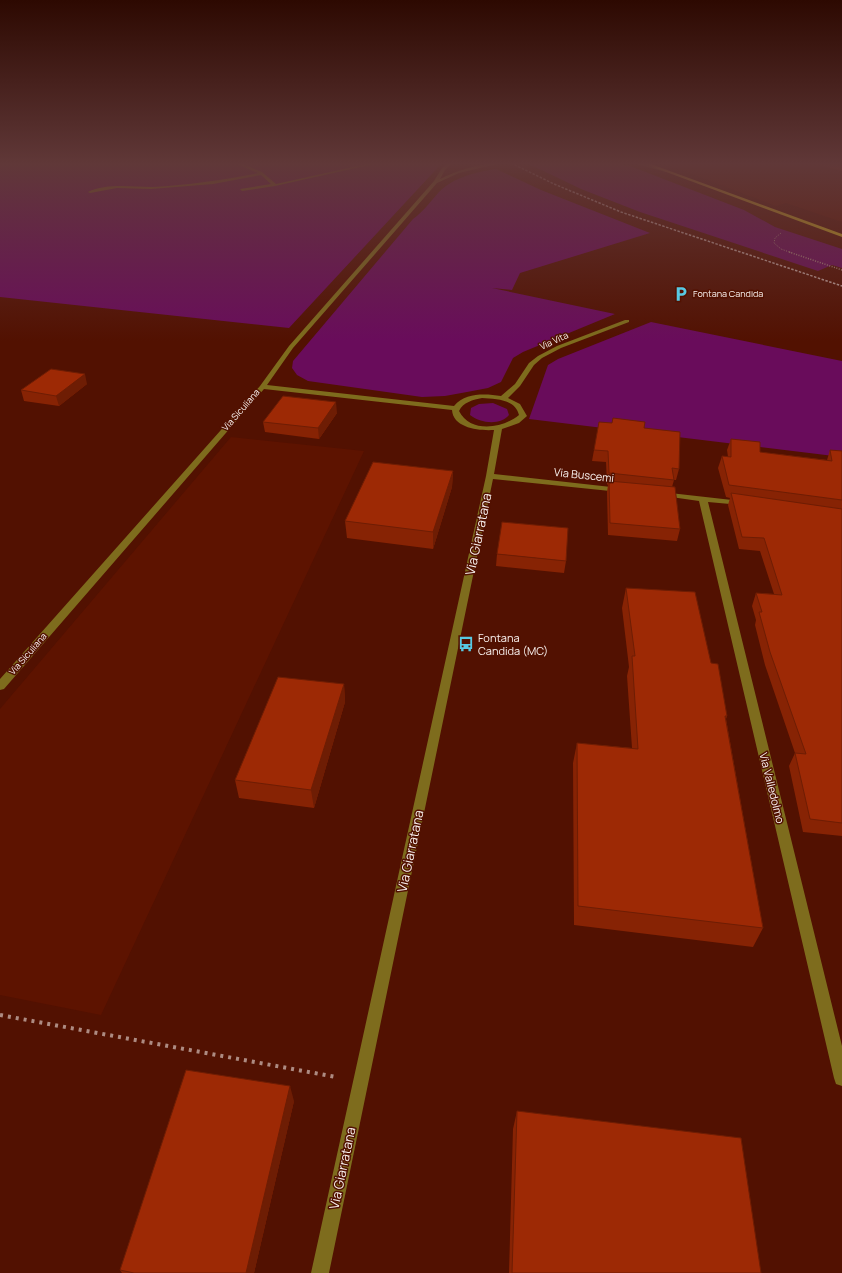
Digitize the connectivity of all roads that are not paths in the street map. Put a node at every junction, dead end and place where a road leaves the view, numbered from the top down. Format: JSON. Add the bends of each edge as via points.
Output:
{"nodes":[{"id":1,"x":400,"y":222,"type":"edge"},
{"id":2,"x":805,"y":222,"type":"edge"},
{"id":3,"x":842,"y":236,"type":"edge"},
{"id":4,"x":627,"y":321,"type":"dead end"},
{"id":5,"x":262,"y":387,"type":"junction"},
{"id":6,"x":503,"y":398,"type":"junction"},
{"id":7,"x":456,"y":408,"type":"junction"},
{"id":8,"x":498,"y":428,"type":"junction"},
{"id":9,"x":490,"y":476,"type":"junction"},
{"id":10,"x":632,"y":491,"type":"edge"},
{"id":11,"x":656,"y":493,"type":"edge"},
{"id":12,"x":703,"y":498,"type":"junction"},
{"id":13,"x":749,"y":504,"type":"edge"},
{"id":14,"x":0,"y":686,"type":"edge"},
{"id":15,"x":842,"y":1078,"type":"edge"},
{"id":16,"x":320,"y":1273,"type":"edge"}],
"edges":[{"from":1,"to":5,"type":"street","name":"Via Siculiana","via":[[291,347]]},
{"from":2,"to":3,"type":"main road"},
{"from":4,"to":6,"type":"street","name":"Via Vita","via":[[540,357]]},
{"from":5,"to":7,"type":"street"},
{"from":5,"to":14,"type":"street","name":"Via Siculiana"},
{"from":6,"to":7,"type":"street","via":[[472,398],[460,403]]},
{"from":6,"to":8,"type":"street","via":[[520,407],[523,416],[514,424]]},
{"from":7,"to":8,"type":"street","via":[[457,418],[465,423],[477,427]]},
{"from":8,"to":9,"type":"street","name":"Via Giarratana"},
{"from":9,"to":10,"type":"street","name":"Via Buscemi"},
{"from":9,"to":16,"type":"street","name":"Via Giarratana"},
{"from":11,"to":12,"type":"street"},
{"from":12,"to":13,"type":"street"},
{"from":12,"to":15,"type":"street","name":"Via Valledolmo"}]}
